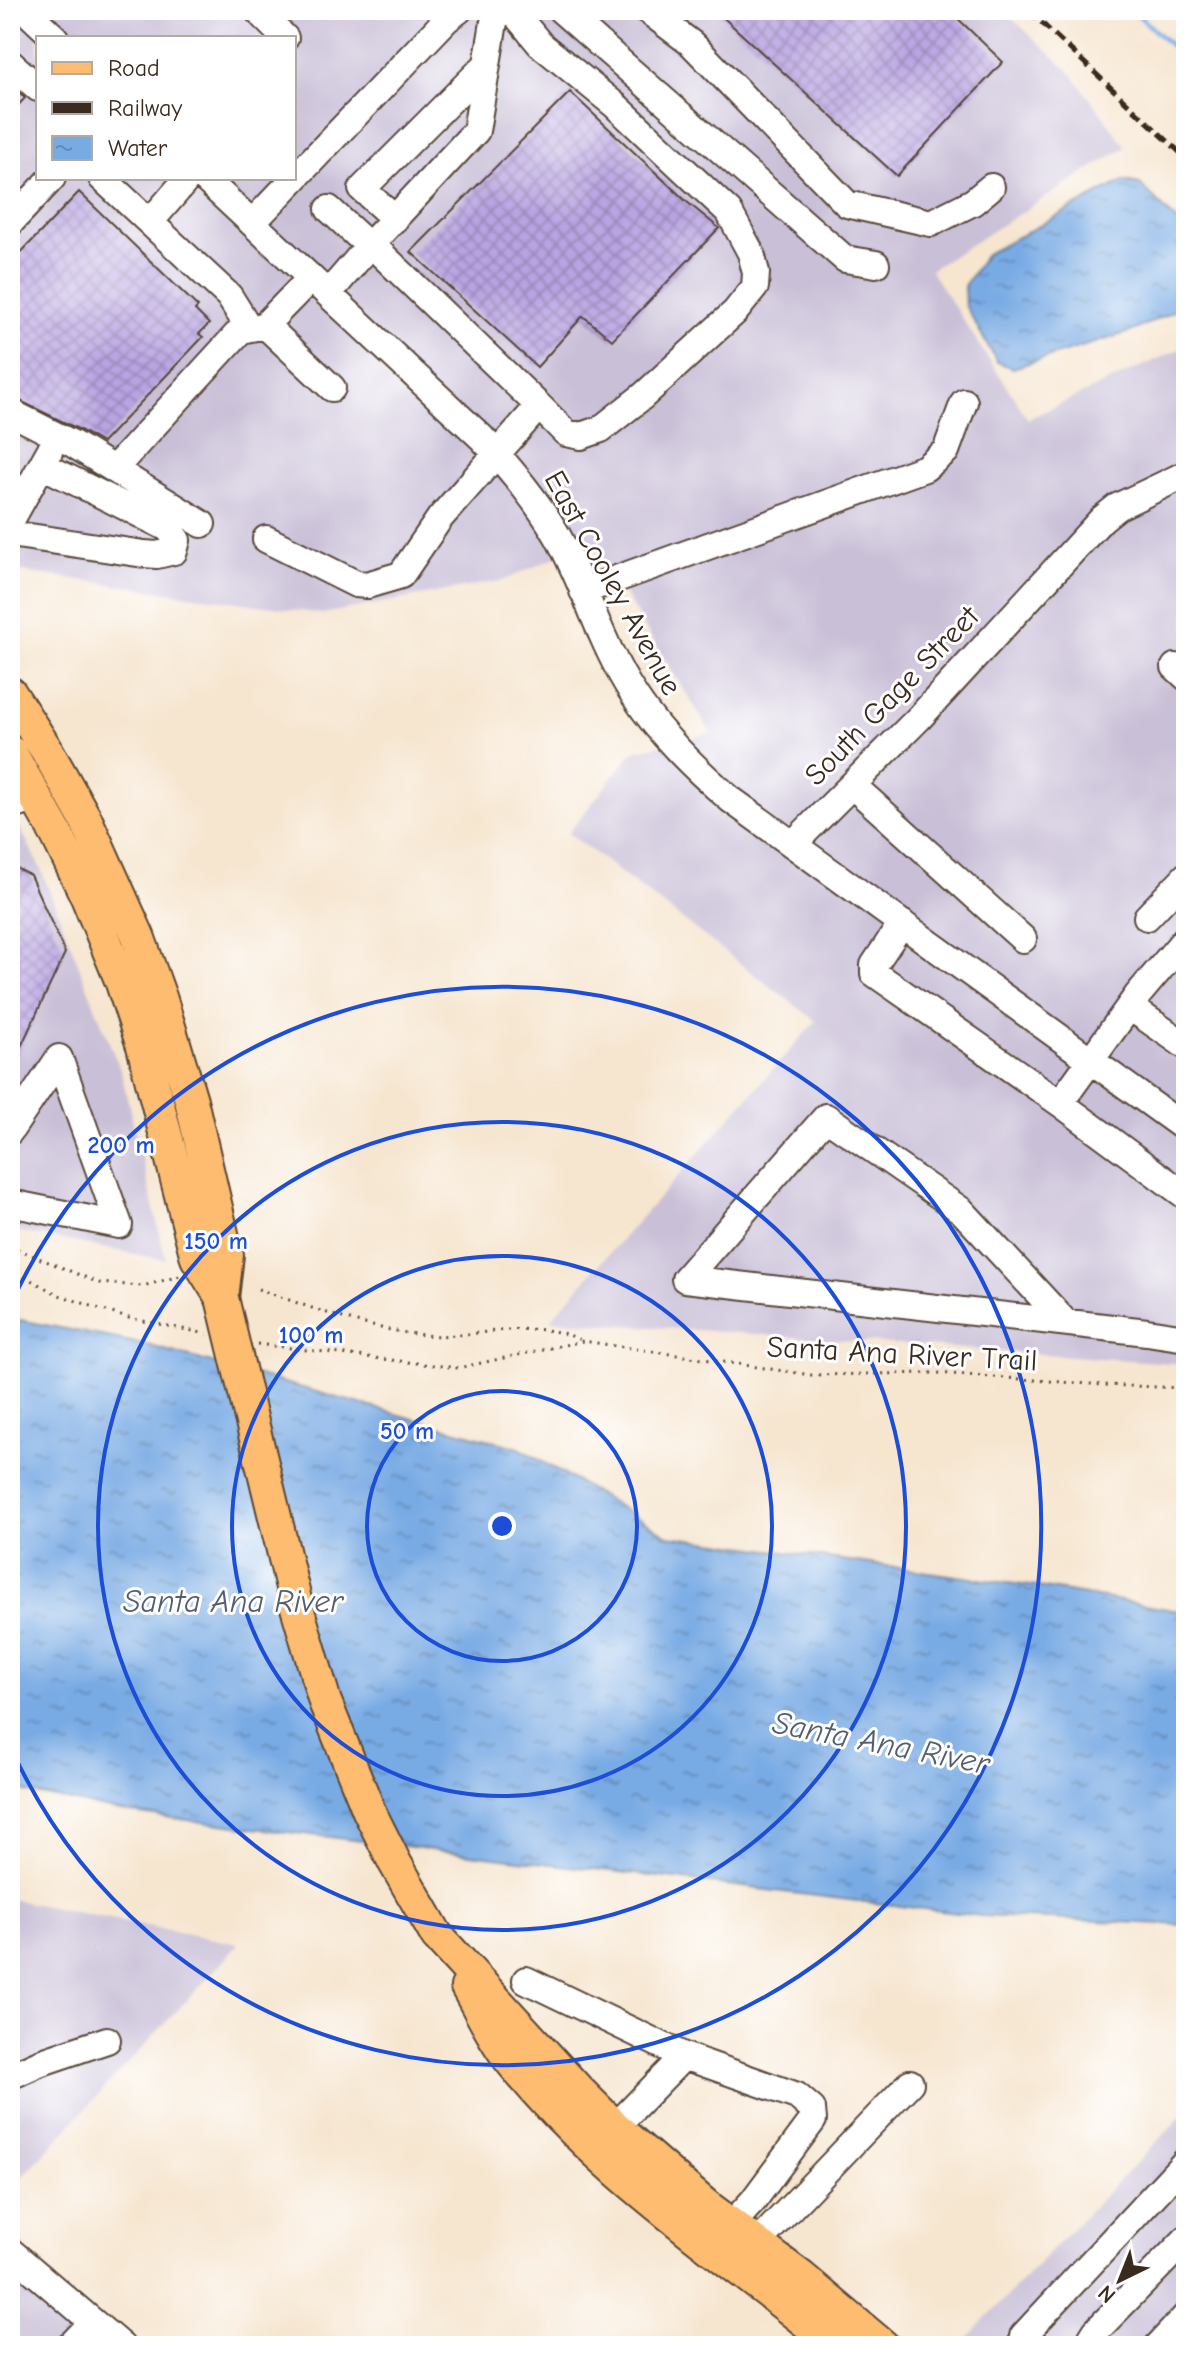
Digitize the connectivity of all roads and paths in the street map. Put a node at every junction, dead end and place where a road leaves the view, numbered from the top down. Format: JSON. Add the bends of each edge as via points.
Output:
{"nodes":[{"id":1,"x":25,"y":10,"type":"edge"},
{"id":2,"x":257,"y":10,"type":"edge"},
{"id":3,"x":459,"y":10,"type":"edge"},
{"id":4,"x":496,"y":10,"type":"edge"},
{"id":5,"x":512,"y":10,"type":"edge"},
{"id":6,"x":561,"y":10,"type":"edge"},
{"id":7,"x":647,"y":10,"type":"edge"},
{"id":8,"x":53,"y":36,"type":"edge"},
{"id":9,"x":283,"y":36,"type":"edge"},
{"id":10,"x":10,"y":63,"type":"edge"},
{"id":11,"x":487,"y":64,"type":"junction"},
{"id":12,"x":36,"y":86,"type":"edge"},
{"id":13,"x":296,"y":177,"type":"edge"},
{"id":14,"x":50,"y":180,"type":"edge"},
{"id":15,"x":104,"y":180,"type":"edge"},
{"id":16,"x":186,"y":180,"type":"edge"},
{"id":17,"x":206,"y":180,"type":"edge"},
{"id":18,"x":293,"y":180,"type":"edge"},
{"id":19,"x":991,"y":187,"type":"dead end"},
{"id":20,"x":329,"y":209,"type":"dead end"},
{"id":21,"x":395,"y":219,"type":"junction"},
{"id":22,"x":150,"y":222,"type":"junction"},
{"id":23,"x":10,"y":223,"type":"edge"},
{"id":24,"x":252,"y":223,"type":"junction"},
{"id":25,"x":370,"y":245,"type":"junction"},
{"id":26,"x":876,"y":264,"type":"dead end"},
{"id":27,"x":320,"y":286,"type":"junction"},
{"id":28,"x":257,"y":327,"type":"junction"},
{"id":29,"x":332,"y":388,"type":"dead end"},
{"id":30,"x":964,"y":402,"type":"dead end"},
{"id":31,"x":539,"y":406,"type":"junction"},
{"id":32,"x":10,"y":412,"type":"edge"},
{"id":33,"x":58,"y":436,"type":"junction"},
{"id":34,"x":497,"y":454,"type":"junction"},
{"id":35,"x":42,"y":465,"type":"junction"},
{"id":36,"x":114,"y":469,"type":"junction"},
{"id":37,"x":1186,"y":474,"type":"edge"},
{"id":38,"x":10,"y":522,"type":"edge"},
{"id":39,"x":202,"y":524,"type":"dead end"},
{"id":40,"x":10,"y":534,"type":"edge"},
{"id":41,"x":266,"y":539,"type":"dead end"},
{"id":42,"x":583,"y":591,"type":"junction"},
{"id":43,"x":10,"y":693,"type":"edge"},
{"id":44,"x":10,"y":752,"type":"edge"},
{"id":45,"x":852,"y":785,"type":"junction"},
{"id":46,"x":24,"y":803,"type":"edge"},
{"id":47,"x":793,"y":844,"type":"junction"},
{"id":48,"x":1186,"y":876,"type":"edge"},
{"id":49,"x":1147,"y":917,"type":"dead end"},
{"id":50,"x":902,"y":923,"type":"junction"},
{"id":51,"x":1186,"y":938,"type":"edge"},
{"id":52,"x":1023,"y":939,"type":"dead end"},
{"id":53,"x":161,"y":1000,"type":"junction"},
{"id":54,"x":1130,"y":1007,"type":"junction"},
{"id":55,"x":131,"y":1012,"type":"junction"},
{"id":56,"x":1186,"y":1046,"type":"edge"},
{"id":57,"x":1092,"y":1060,"type":"junction"},
{"id":58,"x":1060,"y":1103,"type":"junction"},
{"id":59,"x":1186,"y":1129,"type":"edge"},
{"id":60,"x":10,"y":1131,"type":"edge"},
{"id":61,"x":1186,"y":1196,"type":"edge"},
{"id":62,"x":10,"y":1203,"type":"edge"},
{"id":63,"x":10,"y":1246,"type":"edge"},
{"id":64,"x":10,"y":1269,"type":"edge"},
{"id":65,"x":180,"y":1276,"type":"dead end"},
{"id":66,"x":258,"y":1289,"type":"dead end"},
{"id":67,"x":222,"y":1298,"type":"junction"},
{"id":68,"x":1065,"y":1322,"type":"junction"},
{"id":69,"x":214,"y":1335,"type":"dead end"},
{"id":70,"x":1186,"y":1338,"type":"edge"},
{"id":71,"x":245,"y":1341,"type":"dead end"},
{"id":72,"x":583,"y":1341,"type":"junction"},
{"id":73,"x":1186,"y":1388,"type":"edge"},
{"id":74,"x":437,"y":1936,"type":"junction"},
{"id":75,"x":526,"y":1980,"type":"dead end"},
{"id":76,"x":107,"y":2040,"type":"dead end"},
{"id":77,"x":684,"y":2056,"type":"junction"},
{"id":78,"x":10,"y":2076,"type":"edge"},
{"id":79,"x":910,"y":2083,"type":"dead end"},
{"id":80,"x":615,"y":2127,"type":"junction"},
{"id":81,"x":1186,"y":2161,"type":"edge"},
{"id":82,"x":1186,"y":2239,"type":"edge"},
{"id":83,"x":743,"y":2246,"type":"junction"},
{"id":84,"x":10,"y":2251,"type":"edge"},
{"id":85,"x":1186,"y":2316,"type":"edge"},
{"id":86,"x":93,"y":2322,"type":"junction"},
{"id":87,"x":70,"y":2346,"type":"edge"},
{"id":88,"x":121,"y":2346,"type":"edge"},
{"id":89,"x":836,"y":2346,"type":"edge"},
{"id":90,"x":883,"y":2346,"type":"edge"},
{"id":91,"x":1022,"y":2346,"type":"edge"},
{"id":92,"x":1092,"y":2346,"type":"edge"},
{"id":93,"x":1158,"y":2346,"type":"edge"}],
"edges":[{"from":1,"to":8,"type":"street"},
{"from":2,"to":9,"type":"street"},
{"from":3,"to":13,"type":"street"},
{"from":4,"to":11,"type":"street"},
{"from":5,"to":31,"type":"street","via":[[540,44],[616,106],[729,212],[756,273],[755,287],[735,312],[601,429],[581,436],[566,433]]},
{"from":6,"to":26,"type":"street","via":[[845,259]]},
{"from":7,"to":19,"type":"street","via":[[692,44],[847,204],[931,223]]},
{"from":10,"to":12,"type":"street"},
{"from":11,"to":21,"type":"street","via":[[476,131]]},
{"from":11,"to":21,"type":"street","via":[[362,189]]},
{"from":14,"to":23,"type":"street"},
{"from":15,"to":22,"type":"street"},
{"from":16,"to":22,"type":"street"},
{"from":17,"to":24,"type":"street","name":"East Cooley Avenue"},
{"from":18,"to":24,"type":"street"},
{"from":20,"to":25,"type":"street"},
{"from":21,"to":25,"type":"street"},
{"from":22,"to":28,"type":"street"},
{"from":24,"to":27,"type":"street","name":"East Cooley Avenue"},
{"from":25,"to":27,"type":"street"},
{"from":25,"to":31,"type":"street"},
{"from":27,"to":28,"type":"street"},
{"from":27,"to":34,"type":"street","name":"East Cooley Avenue"},
{"from":28,"to":29,"type":"street"},
{"from":28,"to":36,"type":"street","via":[[241,330]]},
{"from":30,"to":42,"type":"street","via":[[946,451],[925,468]]},
{"from":31,"to":34,"type":"street"},
{"from":32,"to":33,"type":"street"},
{"from":33,"to":35,"type":"street"},
{"from":33,"to":36,"type":"street"},
{"from":34,"to":41,"type":"street","via":[[440,518],[401,575],[356,584]]},
{"from":34,"to":42,"type":"street","name":"East Cooley Avenue","via":[[531,494]]},
{"from":35,"to":38,"type":"street"},
{"from":35,"to":40,"type":"street","via":[[168,528],[177,540],[174,551],[144,554]]},
{"from":36,"to":39,"type":"street"},
{"from":37,"to":45,"type":"street","name":"South Gage Street","via":[[1102,519]]},
{"from":42,"to":47,"type":"street","name":"East Cooley Avenue","via":[[612,657],[659,729],[695,769]]},
{"from":43,"to":53,"type":"main road","via":[[86,820]]},
{"from":44,"to":46,"type":"main road"},
{"from":45,"to":47,"type":"street","name":"South Gage Street"},
{"from":45,"to":52,"type":"street"},
{"from":46,"to":55,"type":"main road","via":[[87,897]]},
{"from":47,"to":50,"type":"street","name":"East Cooley Avenue"},
{"from":48,"to":49,"type":"street"},
{"from":50,"to":57,"type":"street","name":"East Cooley Avenue"},
{"from":50,"to":58,"type":"street","via":[[874,973]]},
{"from":51,"to":54,"type":"street"},
{"from":53,"to":55,"type":"main road"},
{"from":53,"to":67,"type":"main road","via":[[227,1255]]},
{"from":54,"to":56,"type":"street"},
{"from":54,"to":57,"type":"street"},
{"from":55,"to":67,"type":"main road","via":[[197,1258]]},
{"from":57,"to":58,"type":"street"},
{"from":57,"to":59,"type":"street","name":"East Cooley Avenue"},
{"from":58,"to":61,"type":"street"},
{"from":60,"to":62,"type":"street","via":[[59,1058],[119,1225]]},
{"from":63,"to":65,"type":"path","via":[[99,1283],[143,1286]]},
{"from":64,"to":69,"type":"path","via":[[59,1295],[124,1317]]},
{"from":66,"to":72,"type":"path","via":[[390,1331],[428,1335],[543,1330]]},
{"from":67,"to":74,"type":"main road","bridge":true,"via":[[325,1702],[369,1811]]},
{"from":68,"to":68,"type":"street","via":[[1001,1315],[685,1279],[826,1117],[962,1211]]},
{"from":68,"to":70,"type":"street"},
{"from":71,"to":72,"type":"path","name":"Santa Ana River Trail","via":[[458,1368]]},
{"from":72,"to":73,"type":"path","name":"Santa Ana River Trail","via":[[811,1375],[937,1373]]},
{"from":74,"to":80,"type":"main road"},
{"from":74,"to":83,"type":"main road","via":[[508,2058],[595,2152],[638,2191]]},
{"from":75,"to":77,"type":"street"},
{"from":76,"to":78,"type":"street"},
{"from":77,"to":80,"type":"street"},
{"from":77,"to":83,"type":"street","via":[[797,2096],[812,2109],[813,2120],[753,2201]]},
{"from":79,"to":83,"type":"street"},
{"from":80,"to":83,"type":"main road"},
{"from":81,"to":91,"type":"street","via":[[1023,2336]]},
{"from":82,"to":92,"type":"street","via":[[1096,2331]]},
{"from":83,"to":89,"type":"main road"},
{"from":83,"to":90,"type":"main road","via":[[812,2286]]},
{"from":84,"to":86,"type":"street"},
{"from":85,"to":93,"type":"street"},
{"from":86,"to":87,"type":"street"},
{"from":86,"to":88,"type":"street"}]}
